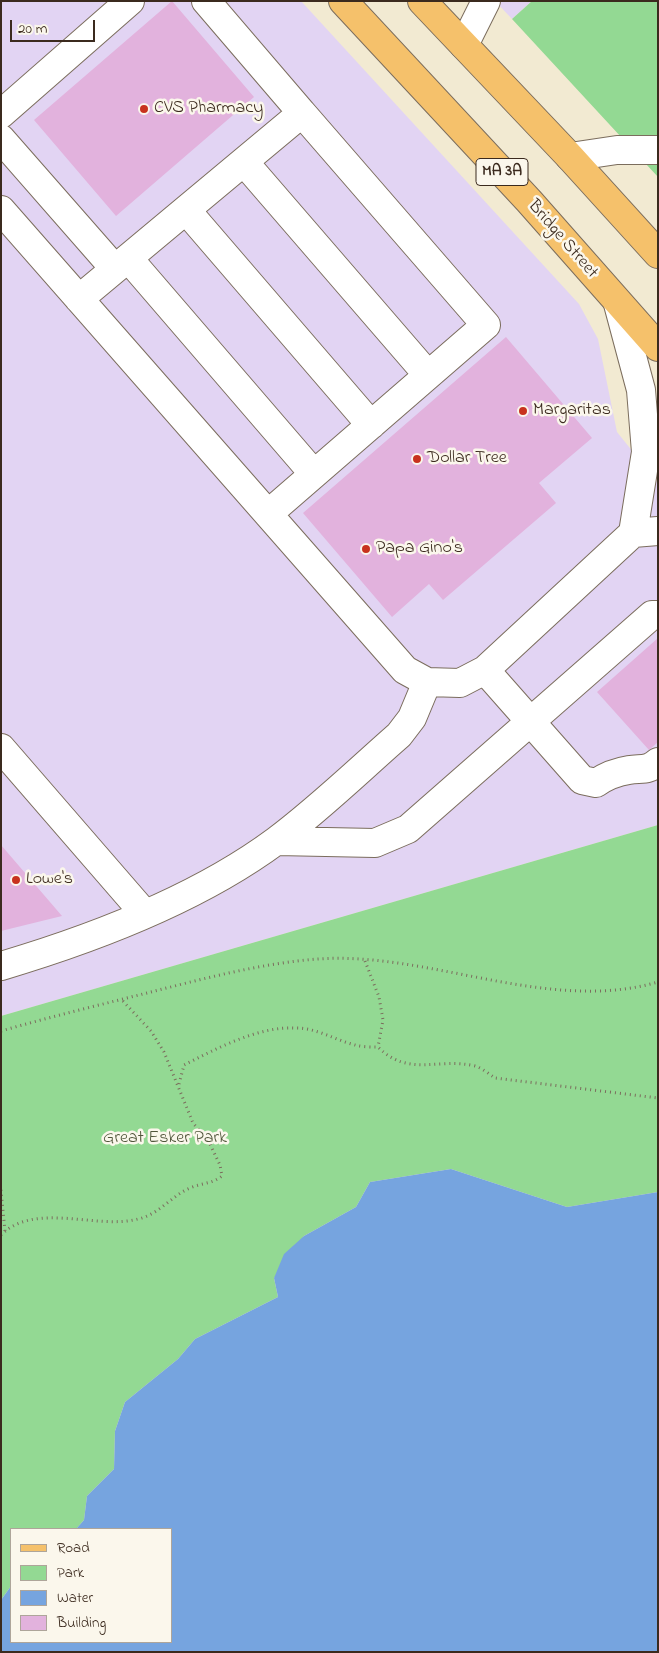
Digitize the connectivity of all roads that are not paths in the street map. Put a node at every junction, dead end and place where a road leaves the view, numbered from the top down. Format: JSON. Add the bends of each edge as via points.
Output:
{"nodes":[{"id":1,"x":130,"y":1,"type":"edge"},
{"id":2,"x":206,"y":1,"type":"edge"},
{"id":3,"x":343,"y":1,"type":"edge"},
{"id":4,"x":422,"y":1,"type":"edge"},
{"id":5,"x":486,"y":1,"type":"edge"},
{"id":6,"x":464,"y":45,"type":"junction"},
{"id":7,"x":302,"y":113,"type":"junction"},
{"id":8,"x":1,"y":114,"type":"edge"},
{"id":9,"x":1,"y":139,"type":"edge"},
{"id":10,"x":658,"y":150,"type":"edge"},
{"id":11,"x":570,"y":157,"type":"junction"},
{"id":12,"x":244,"y":162,"type":"junction"},
{"id":13,"x":1,"y":210,"type":"edge"},
{"id":14,"x":186,"y":210,"type":"junction"},
{"id":15,"x":658,"y":254,"type":"edge"},
{"id":16,"x":122,"y":264,"type":"junction"},
{"id":17,"x":79,"y":299,"type":"junction"},
{"id":18,"x":618,"y":304,"type":"junction"},
{"id":19,"x":658,"y":347,"type":"edge"},
{"id":20,"x":428,"y":375,"type":"junction"},
{"id":21,"x":371,"y":425,"type":"junction"},
{"id":22,"x":652,"y":464,"type":"edge"},
{"id":23,"x":314,"y":474,"type":"junction"},
{"id":24,"x":268,"y":514,"type":"junction"},
{"id":25,"x":646,"y":532,"type":"edge"},
{"id":26,"x":658,"y":615,"type":"edge"},
{"id":27,"x":485,"y":670,"type":"junction"},
{"id":28,"x":427,"y":682,"type":"junction"},
{"id":29,"x":532,"y":723,"type":"junction"},
{"id":30,"x":1,"y":748,"type":"edge"},
{"id":31,"x":658,"y":762,"type":"edge"},
{"id":32,"x":277,"y":841,"type":"junction"},
{"id":33,"x":144,"y":913,"type":"junction"},
{"id":34,"x":1,"y":966,"type":"edge"}],
"edges":[{"from":1,"to":8,"type":"street"},
{"from":2,"to":7,"type":"street"},
{"from":3,"to":18,"type":"main road","name":"Bridge Street","number":"MA 3A","via":[[529,201]]},
{"from":4,"to":6,"type":"main road"},
{"from":5,"to":6,"type":"street"},
{"from":6,"to":11,"type":"main road"},
{"from":7,"to":12,"type":"street"},
{"from":7,"to":20,"type":"street","via":[[486,325]]},
{"from":9,"to":16,"type":"street"},
{"from":10,"to":11,"type":"street","via":[[617,150]]},
{"from":11,"to":15,"type":"main road"},
{"from":12,"to":14,"type":"street"},
{"from":12,"to":20,"type":"street"},
{"from":13,"to":17,"type":"street"},
{"from":14,"to":16,"type":"street"},
{"from":14,"to":21,"type":"street"},
{"from":16,"to":17,"type":"street"},
{"from":16,"to":23,"type":"street"},
{"from":17,"to":24,"type":"street"},
{"from":18,"to":19,"type":"main road","name":"Bridge Street","number":"MA 3A"},
{"from":18,"to":22,"type":"street","via":[[641,390]]},
{"from":20,"to":21,"type":"street"},
{"from":21,"to":23,"type":"street"},
{"from":22,"to":25,"type":"street"},
{"from":23,"to":24,"type":"street"},
{"from":24,"to":28,"type":"street","via":[[405,670]]},
{"from":25,"to":27,"type":"street"},
{"from":26,"to":29,"type":"street","via":[[652,615]]},
{"from":27,"to":28,"type":"street","via":[[460,683]]},
{"from":27,"to":29,"type":"street"},
{"from":28,"to":32,"type":"street","via":[[412,718],[399,735]]},
{"from":29,"to":31,"type":"street","via":[[582,780],[596,783],[610,774],[650,769]]},
{"from":29,"to":32,"type":"street","via":[[408,829],[375,843]]},
{"from":30,"to":33,"type":"street"},
{"from":32,"to":33,"type":"street","via":[[232,870]]},
{"from":33,"to":34,"type":"street","via":[[54,950]]}]}
